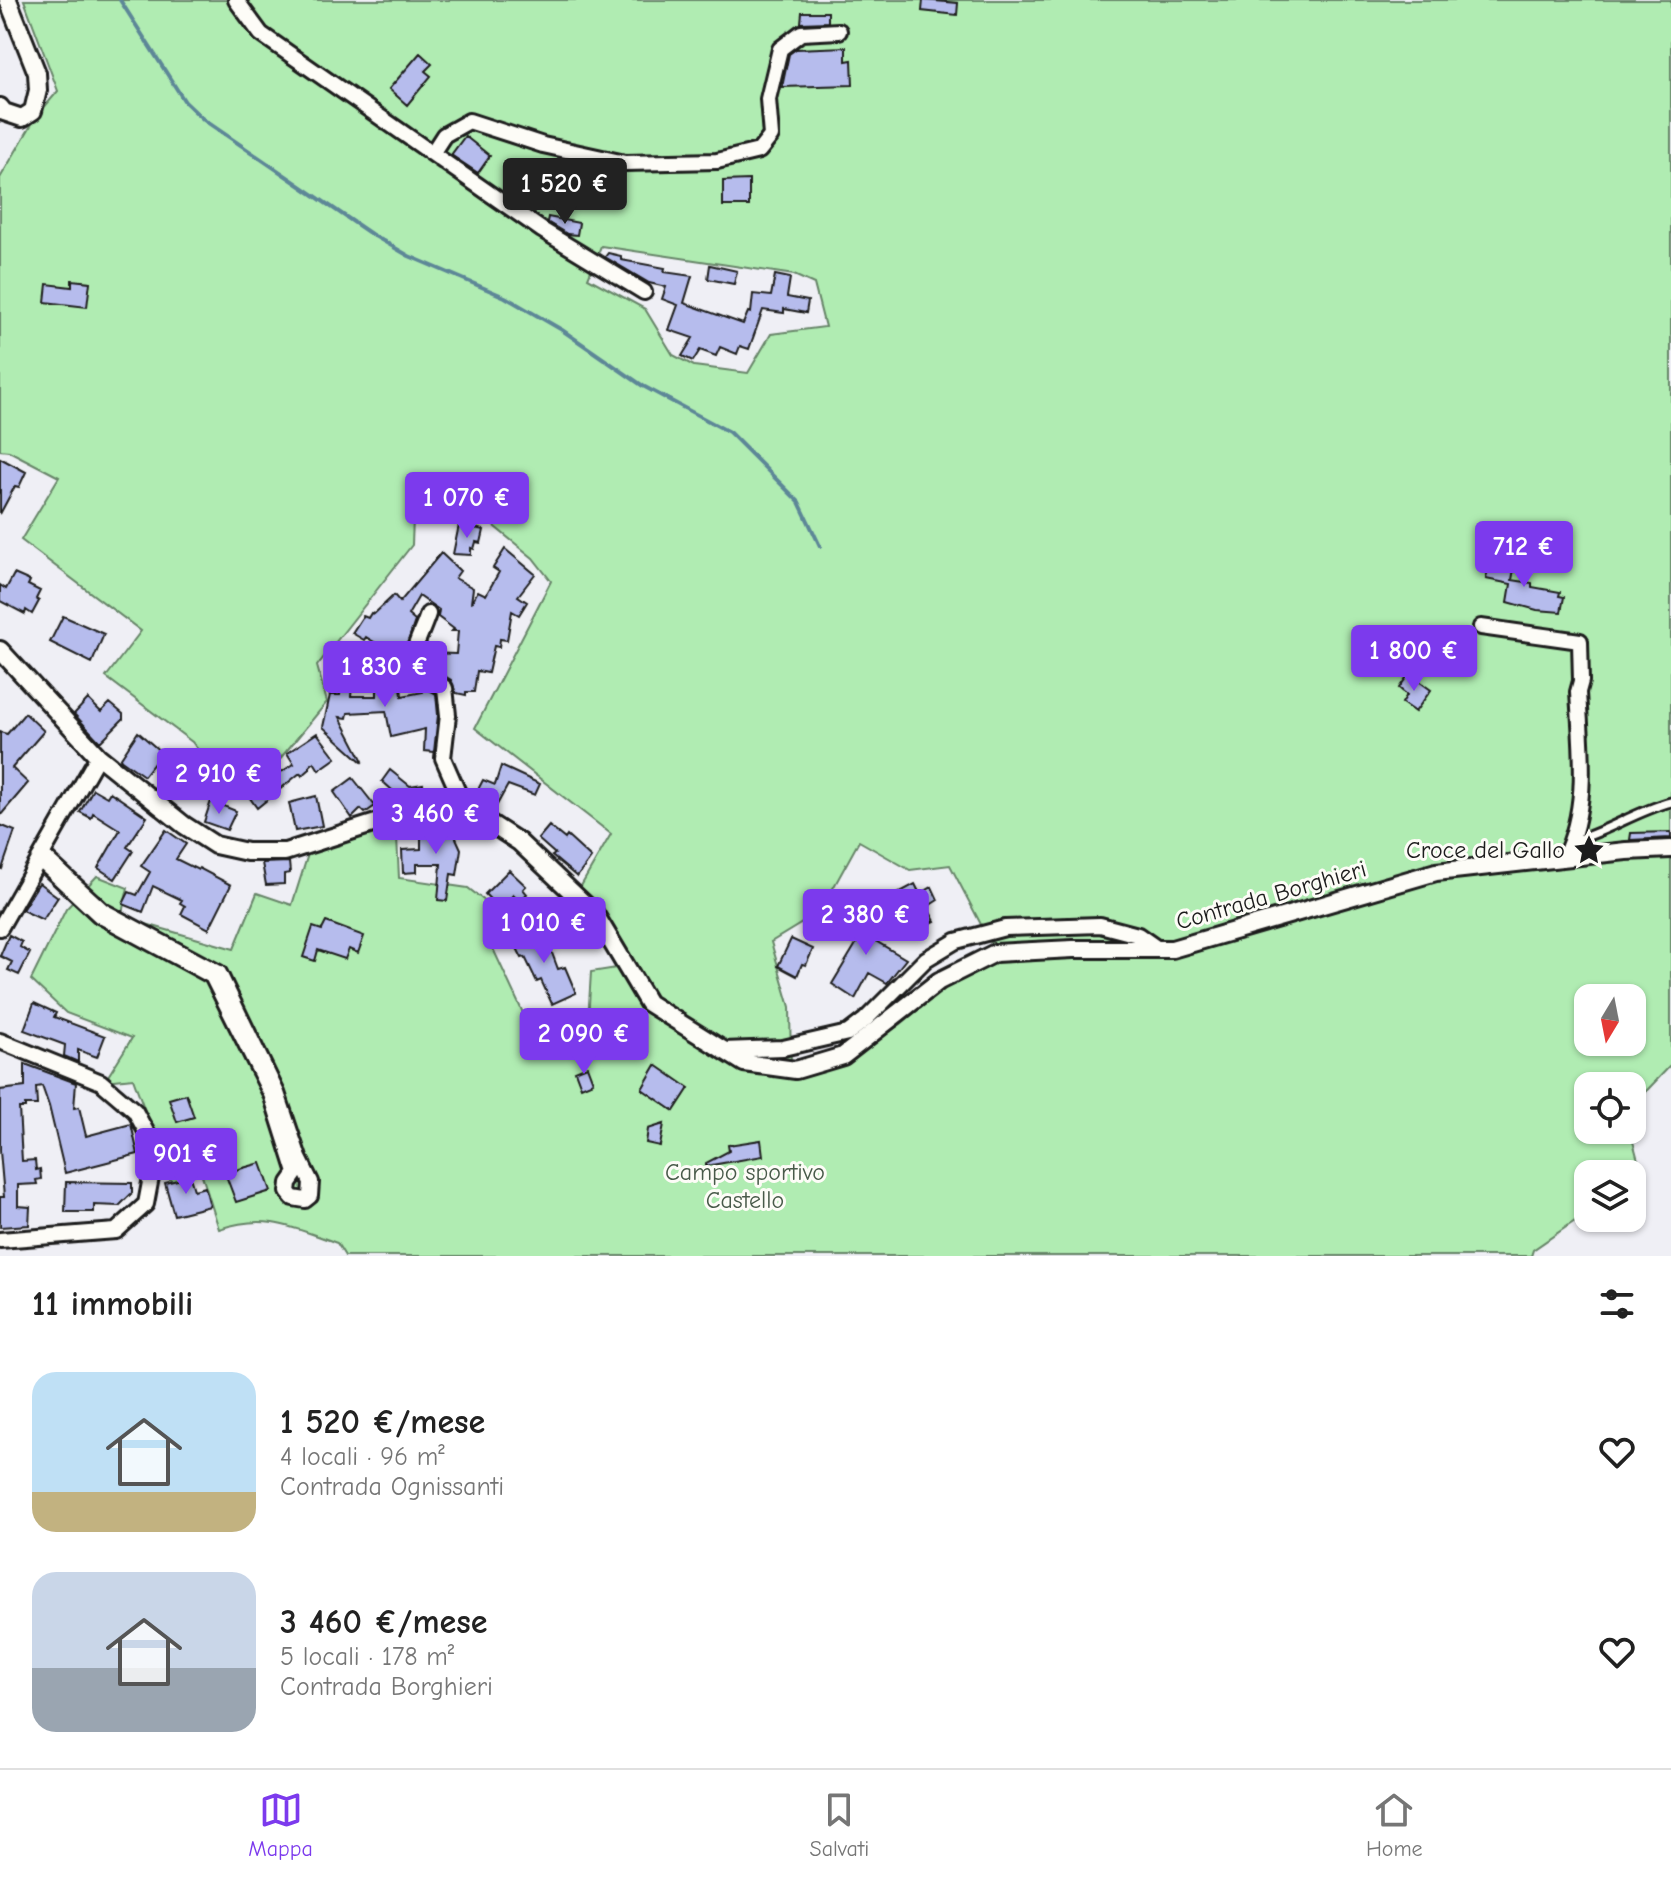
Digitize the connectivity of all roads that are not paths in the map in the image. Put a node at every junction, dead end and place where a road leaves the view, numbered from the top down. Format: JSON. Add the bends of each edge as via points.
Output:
{"nodes":[{"id":1,"x":8,"y":0,"type":"edge"},
{"id":2,"x":236,"y":0,"type":"edge"},
{"id":3,"x":839,"y":31,"type":"dead end"},
{"id":4,"x":0,"y":107,"type":"edge"},
{"id":5,"x":433,"y":152,"type":"junction"},
{"id":6,"x":644,"y":292,"type":"dead end"},
{"id":7,"x":428,"y":614,"type":"dead end"},
{"id":8,"x":1481,"y":627,"type":"dead end"},
{"id":9,"x":0,"y":650,"type":"edge"},
{"id":10,"x":98,"y":756,"type":"junction"},
{"id":11,"x":1671,"y":802,"type":"edge"},
{"id":12,"x":467,"y":813,"type":"junction"},
{"id":13,"x":1573,"y":841,"type":"junction"},
{"id":14,"x":1671,"y":849,"type":"edge"},
{"id":15,"x":40,"y":857,"type":"junction"},
{"id":16,"x":1564,"y":858,"type":"junction"},
{"id":17,"x":0,"y":928,"type":"edge"},
{"id":18,"x":1158,"y":949,"type":"junction"},
{"id":19,"x":0,"y":1041,"type":"edge"},
{"id":20,"x":723,"y":1050,"type":"junction"},
{"id":21,"x":0,"y":1240,"type":"edge"}],
"edges":[{"from":1,"to":4,"type":"street","via":[[37,73],[38,90],[33,111],[22,118]]},
{"from":2,"to":5,"type":"street","via":[[261,34]]},
{"from":3,"to":5,"type":"street","via":[[801,33],[780,49],[768,99],[771,136],[759,151],[717,161],[625,163],[469,121],[444,135]]},
{"from":5,"to":6,"type":"street","via":[[542,230]]},
{"from":7,"to":12,"type":"street","via":[[411,667],[445,688],[443,758]]},
{"from":8,"to":13,"type":"street","via":[[1580,641],[1583,782]]},
{"from":9,"to":10,"type":"street","name":"Contrada Borghieri"},
{"from":10,"to":12,"type":"street","name":"Contrada Borghieri","via":[[215,845],[247,852],[285,852],[404,814]]},
{"from":10,"to":15,"type":"street"},
{"from":11,"to":13,"type":"lane"},
{"from":12,"to":20,"type":"street","name":"Contrada Borghieri","via":[[519,842],[595,914],[648,1003]]},
{"from":13,"to":16,"type":"street"},
{"from":14,"to":16,"type":"street","name":"Contrada Borghieri"},
{"from":15,"to":15,"type":"street","via":[[99,915],[212,976],[271,1094],[296,1173],[288,1192],[305,1200],[311,1182],[277,1093],[219,973],[103,911]]},
{"from":15,"to":17,"type":"street"},
{"from":16,"to":18,"type":"street","name":"Contrada Borghieri","via":[[1436,872]]},
{"from":18,"to":20,"type":"street","name":"Contrada Borghieri","via":[[995,953],[939,981],[843,1056],[796,1070],[744,1063]]},
{"from":18,"to":20,"type":"street","via":[[1138,935],[1100,925],[1005,928],[956,941],[926,959],[848,1033],[783,1048]]},
{"from":19,"to":21,"type":"street","via":[[101,1082],[135,1111],[156,1150],[146,1204],[116,1231]]}]}
